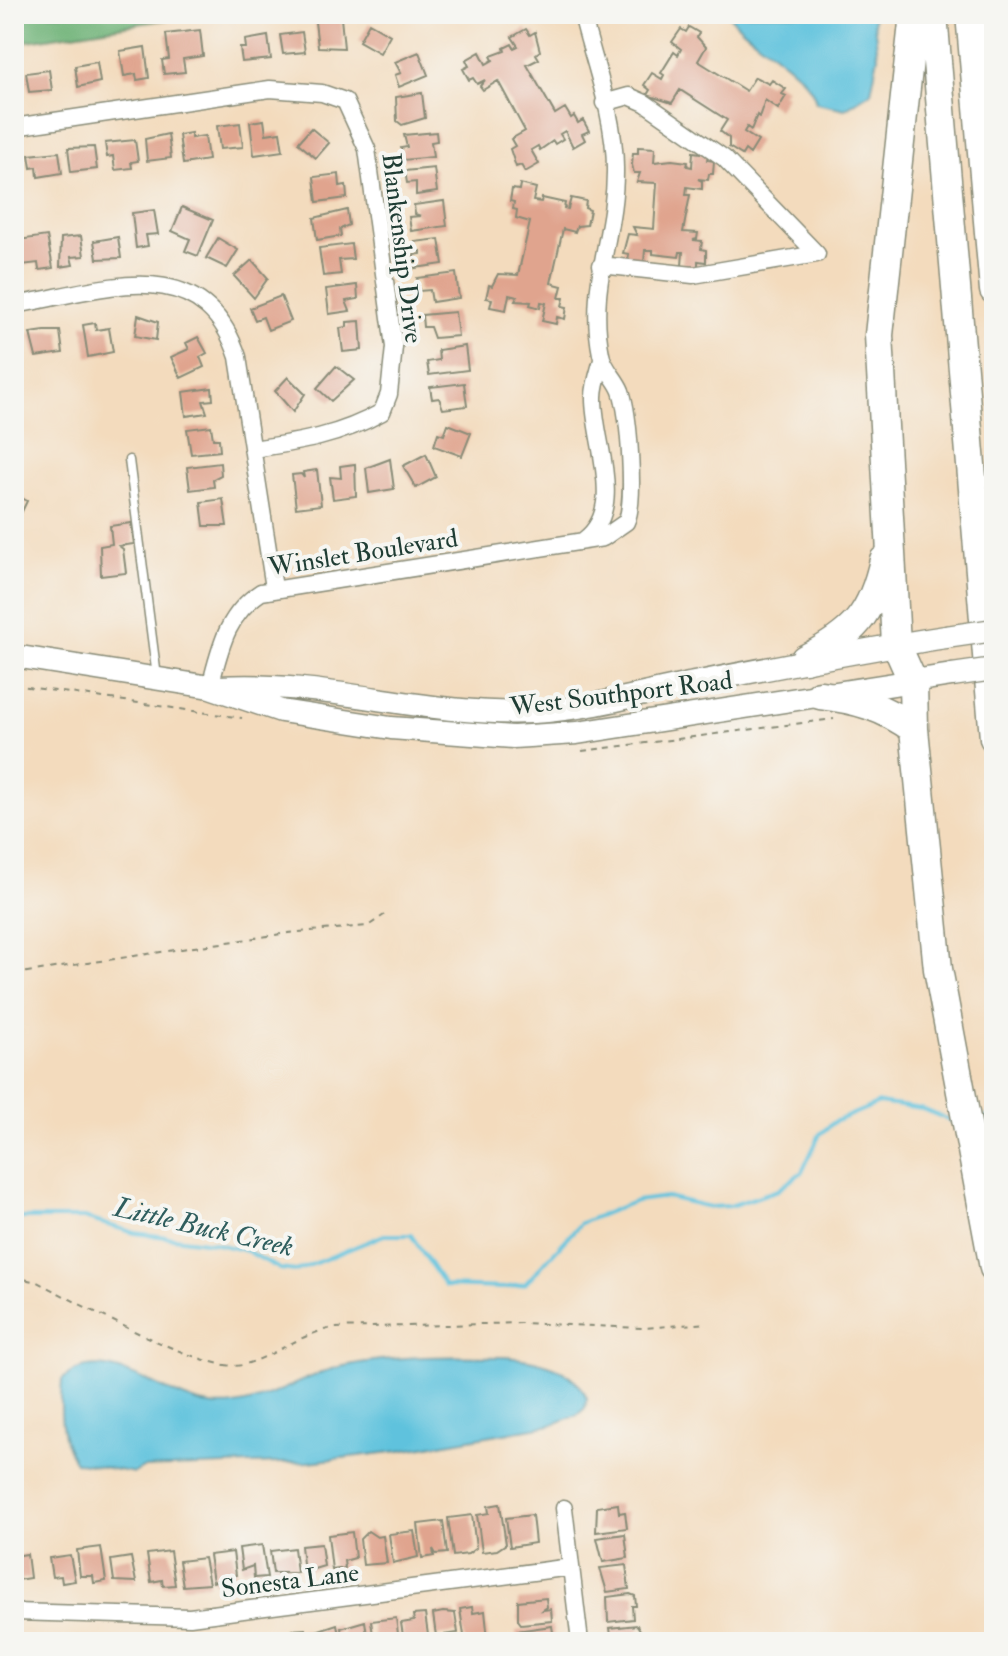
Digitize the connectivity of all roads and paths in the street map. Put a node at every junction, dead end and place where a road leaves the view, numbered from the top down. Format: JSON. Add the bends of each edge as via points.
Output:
{"nodes":[{"id":1,"x":513,"y":14,"type":"edge"},
{"id":2,"x":582,"y":14,"type":"edge"},
{"id":3,"x":914,"y":14,"type":"edge"},
{"id":4,"x":933,"y":14,"type":"edge"},
{"id":5,"x":970,"y":14,"type":"edge"},
{"id":6,"x":489,"y":16,"type":"dead end"},
{"id":7,"x":604,"y":103,"type":"junction"},
{"id":8,"x":14,"y":127,"type":"edge"},
{"id":9,"x":601,"y":265,"type":"junction"},
{"id":10,"x":994,"y":290,"type":"edge"},
{"id":11,"x":14,"y":305,"type":"edge"},
{"id":12,"x":602,"y":360,"type":"junction"},
{"id":13,"x":253,"y":449,"type":"junction"},
{"id":14,"x":129,"y":460,"type":"dead end"},
{"id":15,"x":890,"y":524,"type":"junction"},
{"id":16,"x":583,"y":541,"type":"junction"},
{"id":17,"x":274,"y":588,"type":"junction"},
{"id":18,"x":994,"y":630,"type":"edge"},
{"id":19,"x":896,"y":644,"type":"junction"},
{"id":20,"x":14,"y":656,"type":"edge"},
{"id":21,"x":805,"y":659,"type":"junction"},
{"id":22,"x":994,"y":669,"type":"edge"},
{"id":23,"x":157,"y":678,"type":"junction"},
{"id":24,"x":913,"y":682,"type":"junction"},
{"id":25,"x":210,"y":687,"type":"junction"},
{"id":26,"x":820,"y":695,"type":"junction"},
{"id":27,"x":914,"y":729,"type":"junction"},
{"id":28,"x":994,"y":738,"type":"edge"},
{"id":29,"x":384,"y":915,"type":"dead end"},
{"id":30,"x":14,"y":974,"type":"edge"},
{"id":31,"x":994,"y":1268,"type":"edge"},
{"id":32,"x":14,"y":1277,"type":"edge"},
{"id":33,"x":707,"y":1323,"type":"dead end"},
{"id":34,"x":564,"y":1508,"type":"dead end"},
{"id":35,"x":571,"y":1567,"type":"junction"},
{"id":36,"x":14,"y":1612,"type":"edge"},
{"id":37,"x":580,"y":1642,"type":"edge"}],
"edges":[{"from":1,"to":6,"type":"lane"},
{"from":2,"to":7,"type":"street","name":"Winslet Boulevard"},
{"from":3,"to":15,"type":"highway","via":[[879,335]]},
{"from":4,"to":28,"type":"highway"},
{"from":5,"to":10,"type":"highway"},
{"from":7,"to":9,"type":"street","name":"Winslet Boulevard","via":[[616,167]]},
{"from":7,"to":9,"type":"street","via":[[629,96],[645,103],[736,167],[817,254],[693,275]]},
{"from":8,"to":13,"type":"street","name":"Blankenship Drive","via":[[270,89],[322,93],[345,101],[358,124],[371,170],[394,347],[389,394],[382,412],[345,432]]},
{"from":9,"to":12,"type":"street","name":"Winslet Boulevard","via":[[595,317]]},
{"from":11,"to":13,"type":"street","via":[[162,285],[208,304],[232,339]]},
{"from":12,"to":16,"type":"street","name":"Winslet Boulevard","via":[[593,395],[606,506],[600,525]]},
{"from":12,"to":16,"type":"street","name":"Winslet Boulevard","via":[[621,391],[633,505],[620,530]]},
{"from":13,"to":17,"type":"street"},
{"from":14,"to":23,"type":"lane"},
{"from":15,"to":19,"type":"highway"},
{"from":15,"to":21,"type":"highway","via":[[880,580],[862,620],[840,640]]},
{"from":16,"to":17,"type":"street","name":"Winslet Boulevard"},
{"from":17,"to":25,"type":"street","name":"Winslet Boulevard","via":[[250,599],[229,625]]},
{"from":18,"to":19,"type":"main road","name":"West Southport Road","bridge":true},
{"from":19,"to":21,"type":"main road","name":"West Southport Road"},
{"from":19,"to":24,"type":"highway"},
{"from":20,"to":23,"type":"main road","name":"West Southport Road"},
{"from":21,"to":25,"type":"main road","name":"West Southport Road","via":[[537,712],[419,707],[287,685]]},
{"from":22,"to":24,"type":"main road","name":"West Southport Road","bridge":true},
{"from":23,"to":25,"type":"main road","name":"West Southport Road"},
{"from":24,"to":26,"type":"main road","name":"West Southport Road"},
{"from":24,"to":27,"type":"highway"},
{"from":25,"to":26,"type":"main road","name":"West Southport Road","via":[[281,711],[391,728],[513,737],[577,733]]},
{"from":26,"to":27,"type":"highway","via":[[888,710]]},
{"from":27,"to":31,"type":"highway","via":[[938,969]]},
{"from":29,"to":30,"type":"path","via":[[368,926]]},
{"from":32,"to":33,"type":"path","via":[[37,1282],[220,1365],[239,1366],[311,1332],[333,1328],[522,1323],[644,1328]]},
{"from":34,"to":35,"type":"street"},
{"from":35,"to":36,"type":"street","name":"Sonesta Lane","via":[[190,1617]]},
{"from":35,"to":37,"type":"street"}]}
